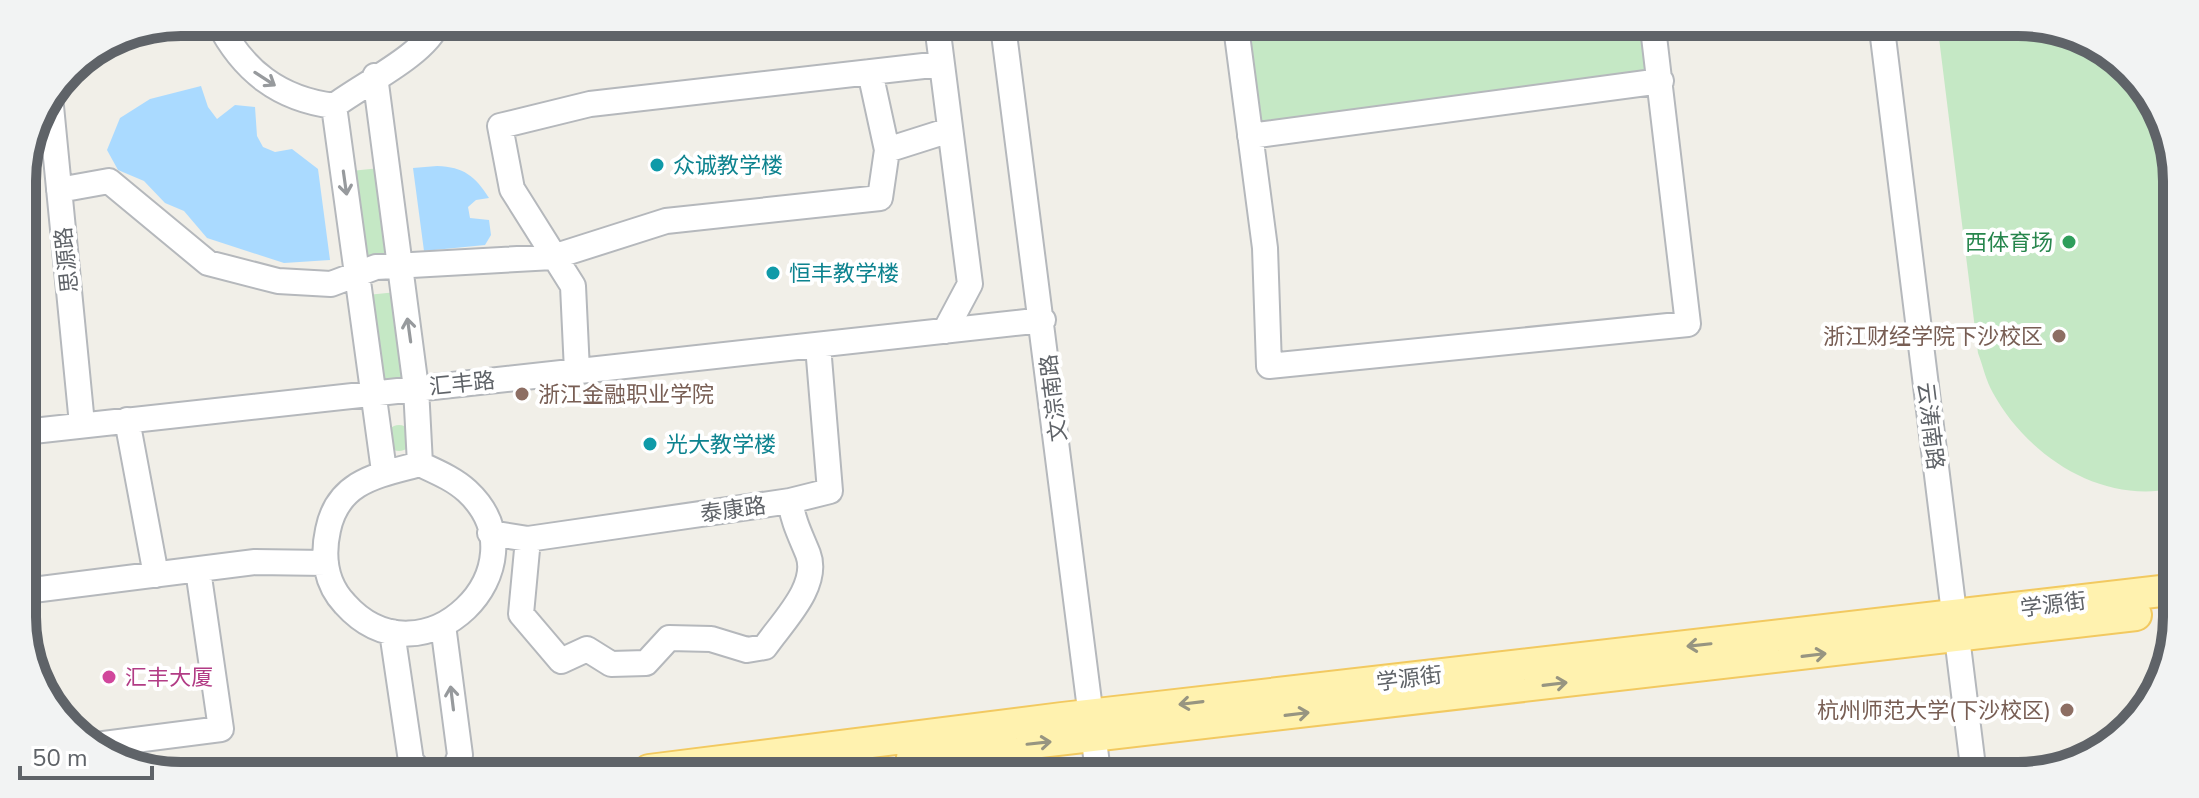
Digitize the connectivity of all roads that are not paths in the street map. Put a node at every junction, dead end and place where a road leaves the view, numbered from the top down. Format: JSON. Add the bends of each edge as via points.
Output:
{"nodes":[{"id":1,"x":225,"y":36,"type":"edge"},
{"id":2,"x":432,"y":36,"type":"edge"},
{"id":3,"x":938,"y":36,"type":"edge"},
{"id":4,"x":1004,"y":36,"type":"edge"},
{"id":5,"x":1237,"y":36,"type":"edge"},
{"id":6,"x":1654,"y":36,"type":"edge"},
{"id":7,"x":1883,"y":36,"type":"edge"},
{"id":8,"x":941,"y":64,"type":"junction"},
{"id":9,"x":870,"y":72,"type":"junction"},
{"id":10,"x":375,"y":76,"type":"junction"},
{"id":11,"x":1661,"y":81,"type":"junction"},
{"id":12,"x":334,"y":106,"type":"junction"},
{"id":13,"x":52,"y":115,"type":"edge"},
{"id":14,"x":950,"y":130,"type":"junction"},
{"id":15,"x":1250,"y":136,"type":"junction"},
{"id":16,"x":887,"y":150,"type":"junction"},
{"id":17,"x":59,"y":190,"type":"junction"},
{"id":18,"x":1043,"y":320,"type":"junction"},
{"id":19,"x":945,"y":331,"type":"junction"},
{"id":20,"x":818,"y":346,"type":"junction"},
{"id":21,"x":577,"y":371,"type":"junction"},
{"id":22,"x":416,"y":388,"type":"junction"},
{"id":23,"x":373,"y":393,"type":"junction"},
{"id":24,"x":127,"y":420,"type":"junction"},
{"id":25,"x":82,"y":424,"type":"junction"},
{"id":26,"x":36,"y":430,"type":"edge"},
{"id":27,"x":420,"y":464,"type":"junction"},
{"id":28,"x":384,"y":471,"type":"junction"},
{"id":29,"x":790,"y":501,"type":"junction"},
{"id":30,"x":490,"y":533,"type":"junction"},
{"id":31,"x":528,"y":539,"type":"junction"},
{"id":32,"x":326,"y":563,"type":"junction"},
{"id":33,"x":198,"y":570,"type":"junction"},
{"id":34,"x":156,"y":575,"type":"junction"},
{"id":35,"x":36,"y":590,"type":"edge"},
{"id":36,"x":2163,"y":591,"type":"edge"},
{"id":37,"x":2163,"y":610,"type":"edge"},
{"id":38,"x":443,"y":625,"type":"junction"},
{"id":39,"x":1956,"y":627,"type":"junction"},
{"id":40,"x":392,"y":632,"type":"junction"},
{"id":41,"x":1092,"y":726,"type":"junction"},
{"id":42,"x":110,"y":743,"type":"edge"},
{"id":43,"x":412,"y":762,"type":"edge"},
{"id":44,"x":458,"y":762,"type":"edge"},
{"id":45,"x":730,"y":762,"type":"edge"},
{"id":46,"x":848,"y":762,"type":"edge"},
{"id":47,"x":1097,"y":762,"type":"edge"},
{"id":48,"x":1972,"y":762,"type":"edge"}],
"edges":[{"from":1,"to":12,"type":"street","one_way":true,"via":[[248,68],[290,94]]},
{"from":2,"to":10,"type":"street","via":[[402,62]]},
{"from":3,"to":8,"type":"street"},
{"from":4,"to":18,"type":"street","name":"文淙南路"},
{"from":5,"to":15,"type":"street"},
{"from":6,"to":11,"type":"street"},
{"from":7,"to":39,"type":"street","name":"云涛南路"},
{"from":8,"to":9,"type":"street"},
{"from":8,"to":14,"type":"street"},
{"from":9,"to":16,"type":"street"},
{"from":9,"to":21,"type":"street","via":[[590,104],[500,126],[512,189],[573,286]]},
{"from":10,"to":12,"type":"street"},
{"from":22,"to":10,"type":"street","one_way":true},
{"from":11,"to":15,"type":"street"},
{"from":11,"to":15,"type":"street","via":[[1688,324],[1269,366],[1265,248]]},
{"from":12,"to":23,"type":"street","one_way":true},
{"from":13,"to":17,"type":"street","name":"思源路"},
{"from":14,"to":16,"type":"street"},
{"from":14,"to":19,"type":"street","via":[[970,284]]},
{"from":16,"to":17,"type":"street","via":[[880,198],[666,221],[553,257],[376,267],[331,284],[278,281],[208,263],[109,181]]},
{"from":17,"to":25,"type":"street","name":"思源路"},
{"from":18,"to":19,"type":"street","name":"汇丰路"},
{"from":18,"to":41,"type":"street","name":"文淙南路"},
{"from":19,"to":20,"type":"street","name":"汇丰路"},
{"from":20,"to":21,"type":"street","name":"汇丰路"},
{"from":20,"to":29,"type":"street","name":"泰康路","via":[[830,491]]},
{"from":21,"to":22,"type":"street","name":"汇丰路"},
{"from":22,"to":23,"type":"street","name":"汇丰路"},
{"from":22,"to":27,"type":"street"},
{"from":23,"to":24,"type":"street","name":"汇丰路"},
{"from":23,"to":28,"type":"street"},
{"from":24,"to":25,"type":"street","name":"汇丰路"},
{"from":24,"to":34,"type":"street"},
{"from":25,"to":26,"type":"street","name":"汇丰路"},
{"from":27,"to":28,"type":"street"},
{"from":27,"to":30,"type":"street","via":[[470,493]]},
{"from":28,"to":32,"type":"street","via":[[342,499],[329,522]]},
{"from":29,"to":31,"type":"street","name":"泰康路"},
{"from":29,"to":31,"type":"street","via":[[795,530],[809,556],[811,580],[765,647],[747,650],[711,639],[669,638],[646,663],[611,664],[587,649],[561,661],[521,614]]},
{"from":30,"to":31,"type":"street","name":"泰康路"},
{"from":30,"to":38,"type":"street","via":[[486,583],[472,605]]},
{"from":32,"to":33,"type":"street","via":[[255,562]]},
{"from":32,"to":40,"type":"street","via":[[338,596],[355,616]]},
{"from":33,"to":34,"type":"street"},
{"from":33,"to":42,"type":"street","via":[[221,729]]},
{"from":34,"to":35,"type":"street"},
{"from":36,"to":39,"type":"main road","name":"学源街"},
{"from":37,"to":39,"type":"main road"},
{"from":38,"to":40,"type":"street","via":[[429,632]]},
{"from":44,"to":38,"type":"street","one_way":true},
{"from":39,"to":41,"type":"main road","name":"学源街"},
{"from":39,"to":48,"type":"street","name":"云涛南路"},
{"from":40,"to":43,"type":"street"},
{"from":41,"to":45,"type":"main road","name":"学源街"},
{"from":46,"to":41,"type":"main road","one_way":true},
{"from":41,"to":47,"type":"street","name":"文淙南路"}]}
